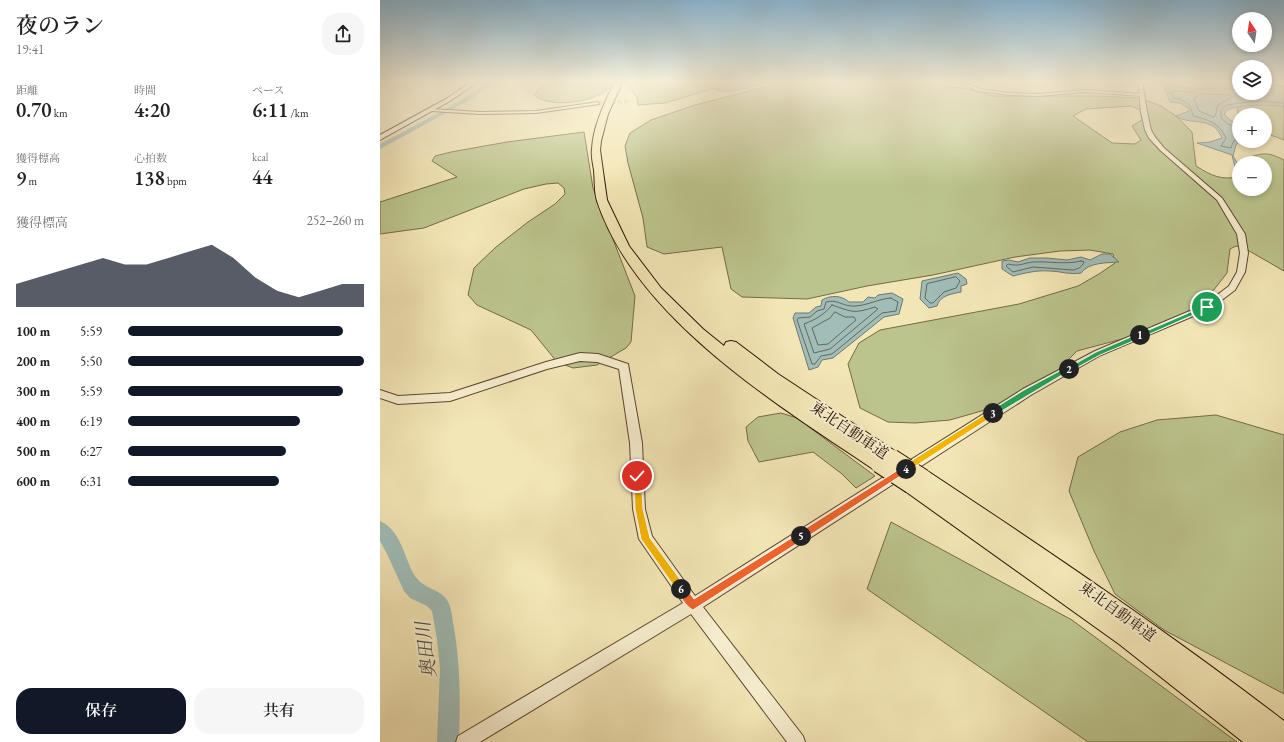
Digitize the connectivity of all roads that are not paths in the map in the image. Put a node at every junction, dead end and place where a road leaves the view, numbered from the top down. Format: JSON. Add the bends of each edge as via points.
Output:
{"nodes":[{"id":1,"x":421,"y":116,"type":"edge"},
{"id":2,"x":603,"y":116,"type":"edge"},
{"id":3,"x":611,"y":116,"type":"edge"},
{"id":4,"x":1145,"y":116,"type":"edge"},
{"id":5,"x":380,"y":138,"type":"edge"},
{"id":6,"x":380,"y":394,"type":"edge"},
{"id":7,"x":886,"y":461,"type":"junction"},
{"id":8,"x":917,"y":481,"type":"junction"},
{"id":9,"x":693,"y":605,"type":"junction"},
{"id":10,"x":1284,"y":737,"type":"edge"},
{"id":11,"x":464,"y":742,"type":"edge"},
{"id":12,"x":797,"y":742,"type":"edge"},
{"id":13,"x":1263,"y":742,"type":"edge"}],
"edges":[{"from":1,"to":5,"type":"main road"},
{"from":2,"to":7,"type":"highway","name":"東北自動車道","via":[[598,138],[597,174],[606,211],[630,255],[655,288],[699,332],[765,386]]},
{"from":3,"to":7,"type":"highway","name":"東北自動車道","via":[[604,147],[607,187],[625,232],[639,252],[680,300],[727,343]]},
{"from":4,"to":9,"type":"street","via":[[1152,138],[1220,199],[1241,234],[1244,253],[1241,272],[1232,288],[1207,307],[1098,354],[1027,392]]},
{"from":6,"to":9,"type":"street","via":[[398,400],[450,397],[580,357],[598,358],[624,367],[636,443],[639,509],[646,539]]},
{"from":7,"to":8,"type":"highway","name":"東北自動車道","bridge":true},
{"from":8,"to":10,"type":"highway","name":"東北自動車道","via":[[1121,613],[1202,672]]},
{"from":8,"to":13,"type":"highway","name":"東北自動車道","via":[[1193,686]]},
{"from":9,"to":11,"type":"street"},
{"from":9,"to":12,"type":"street"}]}
